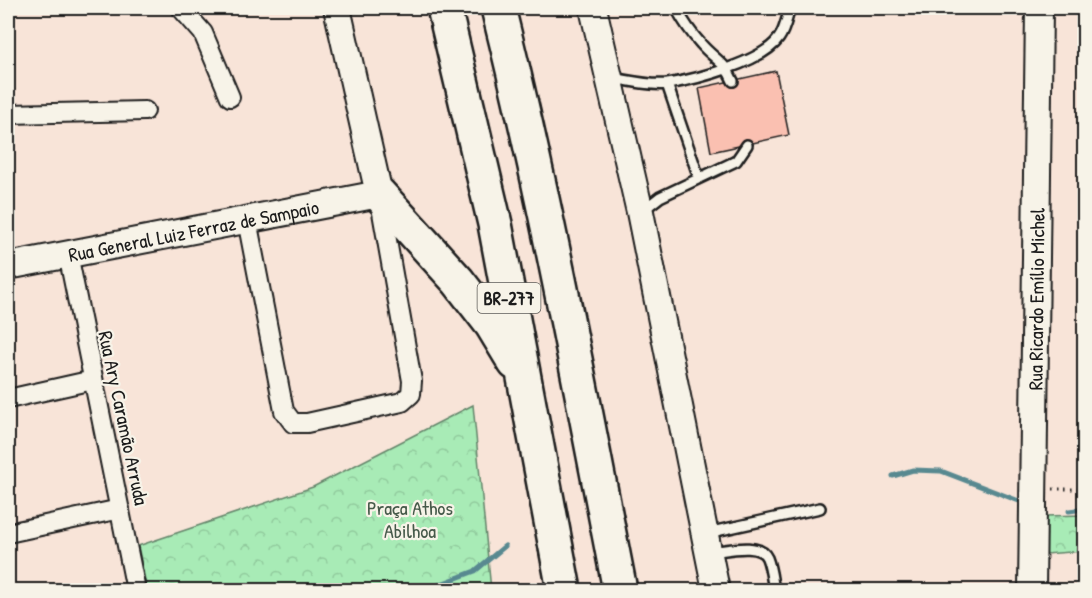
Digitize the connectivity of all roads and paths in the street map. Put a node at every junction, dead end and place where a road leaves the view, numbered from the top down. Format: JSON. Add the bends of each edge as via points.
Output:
{"nodes":[{"id":1,"x":181,"y":8,"type":"edge"},
{"id":2,"x":337,"y":8,"type":"edge"},
{"id":3,"x":444,"y":8,"type":"edge"},
{"id":4,"x":498,"y":8,"type":"edge"},
{"id":5,"x":593,"y":8,"type":"edge"},
{"id":6,"x":676,"y":8,"type":"edge"},
{"id":7,"x":790,"y":8,"type":"edge"},
{"id":8,"x":1039,"y":8,"type":"edge"},
{"id":9,"x":727,"y":68,"type":"junction"},
{"id":10,"x":610,"y":78,"type":"junction"},
{"id":11,"x":733,"y":81,"type":"dead end"},
{"id":12,"x":667,"y":84,"type":"junction"},
{"id":13,"x":230,"y":97,"type":"dead end"},
{"id":14,"x":145,"y":111,"type":"dead end"},
{"id":15,"x":8,"y":114,"type":"edge"},
{"id":16,"x":747,"y":145,"type":"dead end"},
{"id":17,"x":699,"y":178,"type":"junction"},
{"id":18,"x":379,"y":194,"type":"junction"},
{"id":19,"x":640,"y":212,"type":"junction"},
{"id":20,"x":247,"y":220,"type":"junction"},
{"id":21,"x":68,"y":254,"type":"junction"},
{"id":22,"x":8,"y":266,"type":"edge"},
{"id":23,"x":525,"y":379,"type":"junction"},
{"id":24,"x":93,"y":380,"type":"junction"},
{"id":25,"x":8,"y":399,"type":"edge"},
{"id":26,"x":1084,"y":489,"type":"edge"},
{"id":27,"x":1033,"y":490,"type":"junction"},
{"id":28,"x":820,"y":508,"type":"dead end"},
{"id":29,"x":120,"y":509,"type":"junction"},
{"id":30,"x":8,"y":533,"type":"edge"},
{"id":31,"x":706,"y":543,"type":"junction"},
{"id":32,"x":136,"y":591,"type":"edge"},
{"id":33,"x":564,"y":591,"type":"edge"},
{"id":34,"x":620,"y":591,"type":"edge"},
{"id":35,"x":716,"y":591,"type":"edge"},
{"id":36,"x":774,"y":591,"type":"edge"},
{"id":37,"x":1032,"y":591,"type":"edge"}],
"edges":[{"from":1,"to":13,"type":"street","via":[[203,33]]},
{"from":2,"to":18,"type":"street"},
{"from":3,"to":23,"type":"highway","number":"BR-277","via":[[495,224]]},
{"from":4,"to":34,"type":"highway","number":"BR-277","via":[[556,259]]},
{"from":5,"to":10,"type":"street"},
{"from":6,"to":9,"type":"lane","via":[[686,26]]},
{"from":7,"to":9,"type":"lane","via":[[779,38],[757,57]]},
{"from":8,"to":27,"type":"street","name":"Rua Ricardo Emílio Michel"},
{"from":9,"to":11,"type":"lane"},
{"from":9,"to":12,"type":"lane"},
{"from":10,"to":12,"type":"lane"},
{"from":10,"to":19,"type":"street"},
{"from":12,"to":17,"type":"lane"},
{"from":14,"to":15,"type":"street"},
{"from":16,"to":17,"type":"lane","via":[[736,161]]},
{"from":17,"to":19,"type":"lane","via":[[660,197]]},
{"from":18,"to":20,"type":"street","name":"Rua General Luiz Ferraz de Sampaio"},
{"from":18,"to":20,"type":"street","via":[[412,381],[411,394],[402,402],[307,423],[293,423],[284,411]]},
{"from":18,"to":23,"type":"highway","via":[[469,295]]},
{"from":19,"to":31,"type":"street"},
{"from":20,"to":21,"type":"street","name":"Rua General Luiz Ferraz de Sampaio"},
{"from":21,"to":22,"type":"street","name":"Rua General Luiz Ferraz de Sampaio"},
{"from":21,"to":24,"type":"street","name":"Rua Ary Caramão Arruda"},
{"from":23,"to":33,"type":"highway","number":"BR-277"},
{"from":24,"to":25,"type":"street"},
{"from":24,"to":29,"type":"street","name":"Rua Ary Caramão Arruda"},
{"from":26,"to":27,"type":"path"},
{"from":27,"to":37,"type":"street","name":"Rua Ricardo Emílio Michel"},
{"from":28,"to":31,"type":"lane"},
{"from":29,"to":30,"type":"street"},
{"from":29,"to":32,"type":"street","name":"Rua Ary Caramão Arruda"},
{"from":31,"to":35,"type":"street"},
{"from":31,"to":36,"type":"lane","via":[[763,551]]}]}
